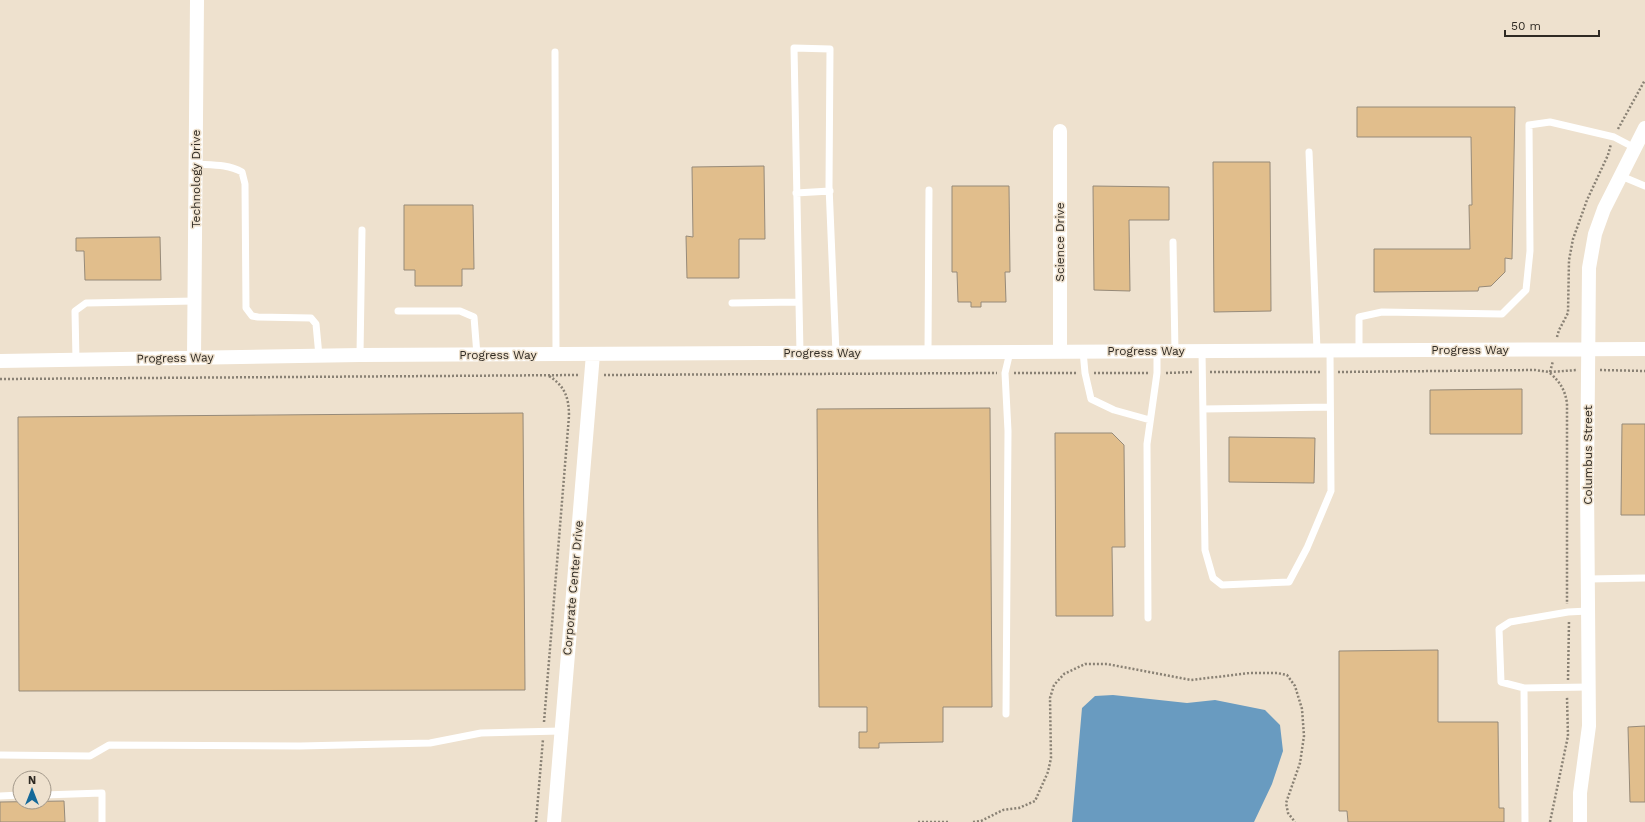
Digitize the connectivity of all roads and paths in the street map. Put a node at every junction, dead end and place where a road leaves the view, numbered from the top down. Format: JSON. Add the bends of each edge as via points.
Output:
{"nodes":[{"id":1,"x":197,"y":0,"type":"edge"},
{"id":2,"x":555,"y":52,"type":"dead end"},
{"id":3,"x":1645,"y":128,"type":"edge"},
{"id":4,"x":1060,"y":131,"type":"dead end"},
{"id":5,"x":1635,"y":148,"type":"junction"},
{"id":6,"x":1309,"y":152,"type":"dead end"},
{"id":7,"x":196,"y":164,"type":"junction"},
{"id":8,"x":1621,"y":176,"type":"junction"},
{"id":9,"x":1645,"y":186,"type":"edge"},
{"id":10,"x":929,"y":190,"type":"dead end"},
{"id":11,"x":830,"y":191,"type":"junction"},
{"id":12,"x":796,"y":193,"type":"junction"},
{"id":13,"x":362,"y":230,"type":"dead end"},
{"id":14,"x":1172,"y":242,"type":"dead end"},
{"id":15,"x":195,"y":300,"type":"junction"},
{"id":16,"x":799,"y":302,"type":"junction"},
{"id":17,"x":732,"y":303,"type":"dead end"},
{"id":18,"x":398,"y":311,"type":"dead end"},
{"id":19,"x":1589,"y":349,"type":"junction"},
{"id":20,"x":1645,"y":349,"type":"edge"},
{"id":21,"x":1324,"y":350,"type":"junction"},
{"id":22,"x":1359,"y":350,"type":"junction"},
{"id":23,"x":1083,"y":351,"type":"junction"},
{"id":24,"x":1157,"y":351,"type":"junction"},
{"id":25,"x":1175,"y":351,"type":"junction"},
{"id":26,"x":1202,"y":351,"type":"junction"},
{"id":27,"x":928,"y":352,"type":"junction"},
{"id":28,"x":1010,"y":352,"type":"junction"},
{"id":29,"x":1060,"y":352,"type":"junction"},
{"id":30,"x":800,"y":353,"type":"junction"},
{"id":31,"x":836,"y":353,"type":"junction"},
{"id":32,"x":556,"y":354,"type":"junction"},
{"id":33,"x":593,"y":354,"type":"junction"},
{"id":34,"x":360,"y":355,"type":"junction"},
{"id":35,"x":477,"y":355,"type":"junction"},
{"id":36,"x":319,"y":356,"type":"junction"},
{"id":37,"x":194,"y":358,"type":"junction"},
{"id":38,"x":76,"y":360,"type":"junction"},
{"id":39,"x":0,"y":362,"type":"edge"},
{"id":40,"x":1203,"y":372,"type":"junction"},
{"id":41,"x":1330,"y":372,"type":"junction"},
{"id":42,"x":1085,"y":373,"type":"junction"},
{"id":43,"x":1157,"y":373,"type":"junction"},
{"id":44,"x":1005,"y":374,"type":"junction"},
{"id":45,"x":591,"y":375,"type":"junction"},
{"id":46,"x":548,"y":376,"type":"junction"},
{"id":47,"x":0,"y":379,"type":"edge"},
{"id":48,"x":1330,"y":407,"type":"junction"},
{"id":49,"x":1203,"y":409,"type":"junction"},
{"id":50,"x":1150,"y":420,"type":"junction"},
{"id":51,"x":1645,"y":578,"type":"edge"},
{"id":52,"x":1588,"y":579,"type":"junction"},
{"id":53,"x":1588,"y":611,"type":"junction"},
{"id":54,"x":1568,"y":612,"type":"junction"},
{"id":55,"x":1148,"y":618,"type":"dead end"},
{"id":56,"x":1567,"y":687,"type":"junction"},
{"id":57,"x":1589,"y":687,"type":"junction"},
{"id":58,"x":1524,"y":688,"type":"junction"},
{"id":59,"x":1006,"y":714,"type":"dead end"},
{"id":60,"x":561,"y":731,"type":"junction"},
{"id":61,"x":544,"y":732,"type":"junction"},
{"id":62,"x":0,"y":755,"type":"edge"},
{"id":63,"x":1580,"y":793,"type":"junction"},
{"id":64,"x":12,"y":795,"type":"edge"},
{"id":65,"x":52,"y":795,"type":"edge"},
{"id":66,"x":0,"y":796,"type":"edge"},
{"id":67,"x":102,"y":822,"type":"edge"},
{"id":68,"x":536,"y":822,"type":"edge"},
{"id":69,"x":554,"y":822,"type":"edge"},
{"id":70,"x":918,"y":822,"type":"edge"},
{"id":71,"x":948,"y":822,"type":"edge"},
{"id":72,"x":972,"y":822,"type":"edge"},
{"id":73,"x":1295,"y":822,"type":"edge"},
{"id":74,"x":1525,"y":822,"type":"edge"},
{"id":75,"x":1528,"y":822,"type":"edge"},
{"id":76,"x":1550,"y":822,"type":"edge"},
{"id":77,"x":1571,"y":822,"type":"edge"},
{"id":78,"x":1580,"y":822,"type":"edge"}],
"edges":[{"from":1,"to":7,"type":"street","name":"Technology Drive"},
{"from":2,"to":32,"type":"lane"},
{"from":3,"to":5,"type":"street","name":"Columbus Street"},
{"from":4,"to":29,"type":"street","name":"Science Drive"},
{"from":5,"to":8,"type":"street","name":"Columbus Street"},
{"from":5,"to":22,"type":"lane","via":[[1614,137],[1550,122],[1529,125],[1530,251],[1526,290],[1502,314],[1382,312],[1359,317]]},
{"from":6,"to":21,"type":"lane"},
{"from":7,"to":15,"type":"street","name":"Technology Drive"},
{"from":7,"to":36,"type":"lane","via":[[220,165],[242,172],[245,184],[246,308],[252,316],[258,317],[311,318],[316,324]]},
{"from":8,"to":9,"type":"lane"},
{"from":8,"to":19,"type":"street","name":"Columbus Street","via":[[1604,209],[1595,234],[1590,261]]},
{"from":10,"to":27,"type":"lane"},
{"from":11,"to":12,"type":"lane"},
{"from":11,"to":12,"type":"lane","via":[[830,49],[794,48]]},
{"from":11,"to":31,"type":"lane"},
{"from":12,"to":16,"type":"lane"},
{"from":13,"to":34,"type":"lane"},
{"from":14,"to":25,"type":"lane"},
{"from":15,"to":37,"type":"street","name":"Technology Drive"},
{"from":15,"to":38,"type":"lane","via":[[86,303],[75,311]]},
{"from":16,"to":17,"type":"lane"},
{"from":16,"to":30,"type":"lane"},
{"from":18,"to":35,"type":"lane","via":[[460,311],[474,317]]},
{"from":19,"to":20,"type":"street","name":"Progress Way"},
{"from":19,"to":22,"type":"street","name":"Progress Way"},
{"from":19,"to":52,"type":"street","name":"Columbus Street"},
{"from":21,"to":22,"type":"street","name":"Progress Way"},
{"from":21,"to":26,"type":"street","name":"Progress Way"},
{"from":21,"to":41,"type":"lane"},
{"from":23,"to":24,"type":"street","name":"Progress Way"},
{"from":23,"to":29,"type":"street","name":"Progress Way"},
{"from":23,"to":42,"type":"lane"},
{"from":24,"to":25,"type":"street","name":"Progress Way"},
{"from":24,"to":43,"type":"lane"},
{"from":25,"to":26,"type":"street","name":"Progress Way"},
{"from":26,"to":40,"type":"lane"},
{"from":27,"to":28,"type":"street","name":"Progress Way"},
{"from":27,"to":31,"type":"street","name":"Progress Way"},
{"from":28,"to":29,"type":"street","name":"Progress Way"},
{"from":28,"to":44,"type":"lane"},
{"from":30,"to":31,"type":"street","name":"Progress Way"},
{"from":30,"to":33,"type":"street","name":"Progress Way"},
{"from":32,"to":33,"type":"street","name":"Progress Way"},
{"from":32,"to":35,"type":"street","name":"Progress Way"},
{"from":33,"to":45,"type":"street","name":"Corporate Center Drive"},
{"from":34,"to":35,"type":"street","name":"Progress Way"},
{"from":34,"to":36,"type":"street","name":"Progress Way"},
{"from":36,"to":37,"type":"street","name":"Progress Way"},
{"from":37,"to":38,"type":"street","name":"Progress Way"},
{"from":38,"to":39,"type":"street","name":"Progress Way"},
{"from":40,"to":41,"type":"path"},
{"from":40,"to":43,"type":"path"},
{"from":40,"to":49,"type":"lane"},
{"from":41,"to":48,"type":"lane"},
{"from":41,"to":54,"type":"path","via":[[1535,370],[1550,372],[1558,380],[1565,391],[1567,403]]},
{"from":42,"to":43,"type":"path"},
{"from":42,"to":44,"type":"path"},
{"from":42,"to":50,"type":"lane","via":[[1091,399],[1114,410]]},
{"from":43,"to":50,"type":"lane"},
{"from":44,"to":45,"type":"path"},
{"from":44,"to":59,"type":"lane","via":[[1008,431]]},
{"from":45,"to":46,"type":"path"},
{"from":45,"to":60,"type":"street","name":"Corporate Center Drive"},
{"from":46,"to":47,"type":"path"},
{"from":46,"to":61,"type":"path","via":[[560,384],[566,393],[569,416]]},
{"from":48,"to":49,"type":"lane"},
{"from":48,"to":49,"type":"lane","via":[[1331,491],[1307,548],[1289,582],[1222,585],[1213,578],[1206,550]]},
{"from":50,"to":55,"type":"lane","via":[[1146,475]]},
{"from":51,"to":52,"type":"lane"},
{"from":52,"to":53,"type":"street","name":"Columbus Street"},
{"from":53,"to":54,"type":"lane"},
{"from":53,"to":57,"type":"street","name":"Columbus Street"},
{"from":54,"to":56,"type":"path"},
{"from":54,"to":58,"type":"lane","via":[[1510,622],[1499,630],[1501,682]]},
{"from":56,"to":57,"type":"lane"},
{"from":56,"to":58,"type":"lane"},
{"from":56,"to":76,"type":"path","via":[[1568,736]]},
{"from":57,"to":63,"type":"street","name":"Columbus Street","via":[[1589,726]]},
{"from":58,"to":74,"type":"lane"},
{"from":60,"to":61,"type":"lane"},
{"from":60,"to":69,"type":"street","name":"Corporate Center Drive"},
{"from":61,"to":62,"type":"lane","via":[[481,733],[430,743],[300,746],[109,745],[90,756]]},
{"from":61,"to":68,"type":"path"},
{"from":63,"to":77,"type":"street","name":"Columbus Street"},
{"from":63,"to":78,"type":"street","name":"Columbus Street"},
{"from":64,"to":66,"type":"lane"},
{"from":65,"to":67,"type":"lane","via":[[102,793]]},
{"from":70,"to":71,"type":"path"},
{"from":72,"to":73,"type":"path","via":[[981,822],[1003,810],[1019,808],[1035,801],[1048,772],[1051,758],[1050,698],[1054,685],[1064,674],[1085,664],[1107,664],[1190,680],[1250,673],[1287,675],[1295,686],[1302,709],[1304,736],[1300,763],[1286,803],[1288,813]]},
{"from":74,"to":75,"type":"lane"}]}
